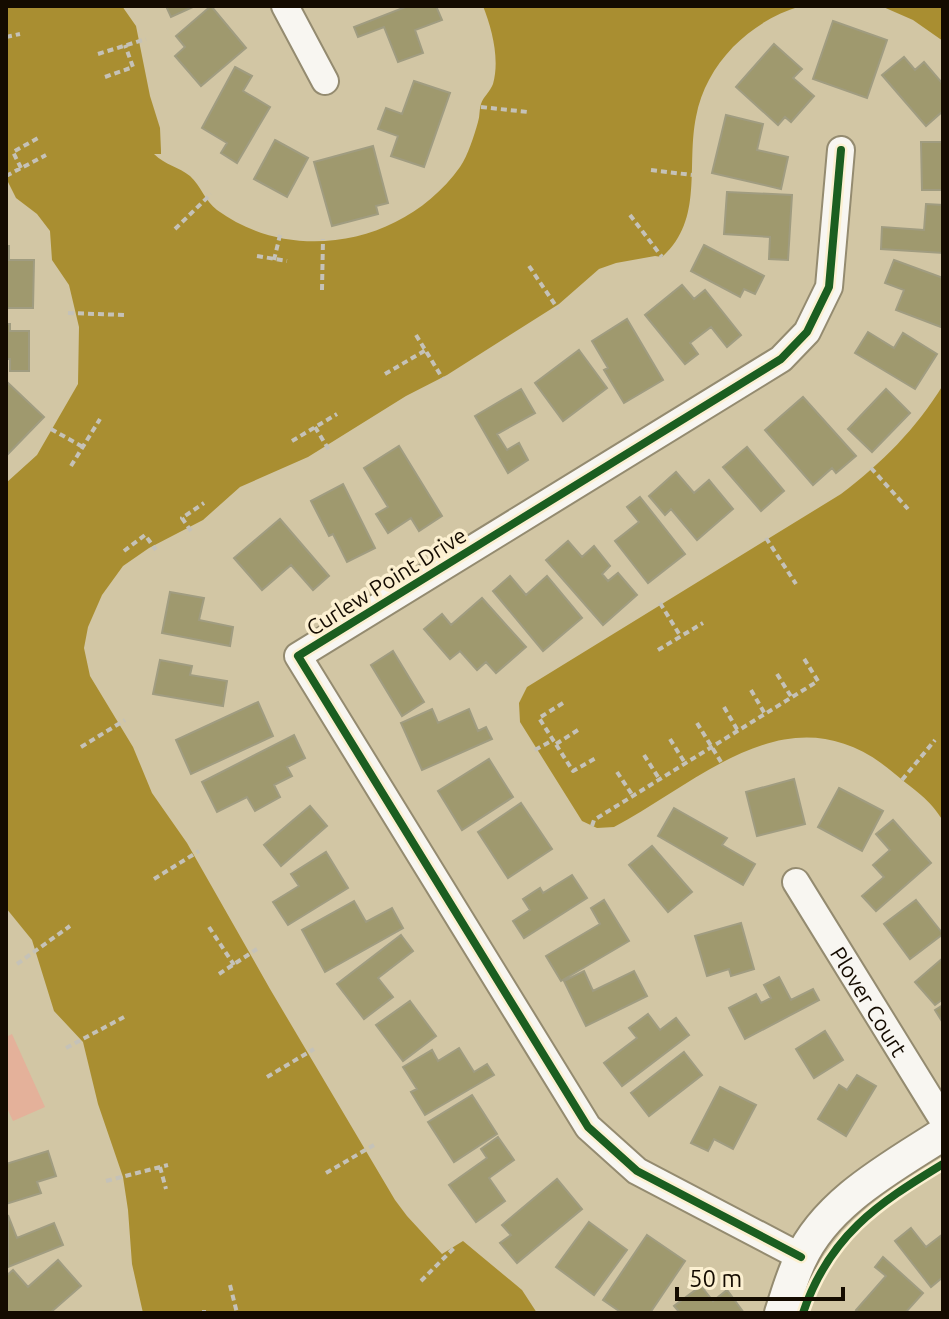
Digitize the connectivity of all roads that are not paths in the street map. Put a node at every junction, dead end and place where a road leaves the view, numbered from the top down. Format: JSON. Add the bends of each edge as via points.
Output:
{"nodes":[{"id":1,"x":285,"y":6,"type":"edge"},
{"id":2,"x":325,"y":81,"type":"dead end"},
{"id":3,"x":841,"y":150,"type":"dead end"},
{"id":4,"x":796,"y":882,"type":"dead end"},
{"id":5,"x":943,"y":1120,"type":"edge"},
{"id":6,"x":943,"y":1134,"type":"edge"},
{"id":7,"x":801,"y":1257,"type":"junction"},
{"id":8,"x":781,"y":1313,"type":"edge"}],
"edges":[{"from":1,"to":2,"type":"street"},
{"from":3,"to":7,"type":"street","name":"Curlew Point Drive","via":[[829,287],[807,332],[781,359],[298,656],[588,1127],[637,1171]]},
{"from":4,"to":5,"type":"street","name":"Plover Court"},
{"from":6,"to":7,"type":"street","via":[[842,1206]]},
{"from":7,"to":8,"type":"street"}]}
